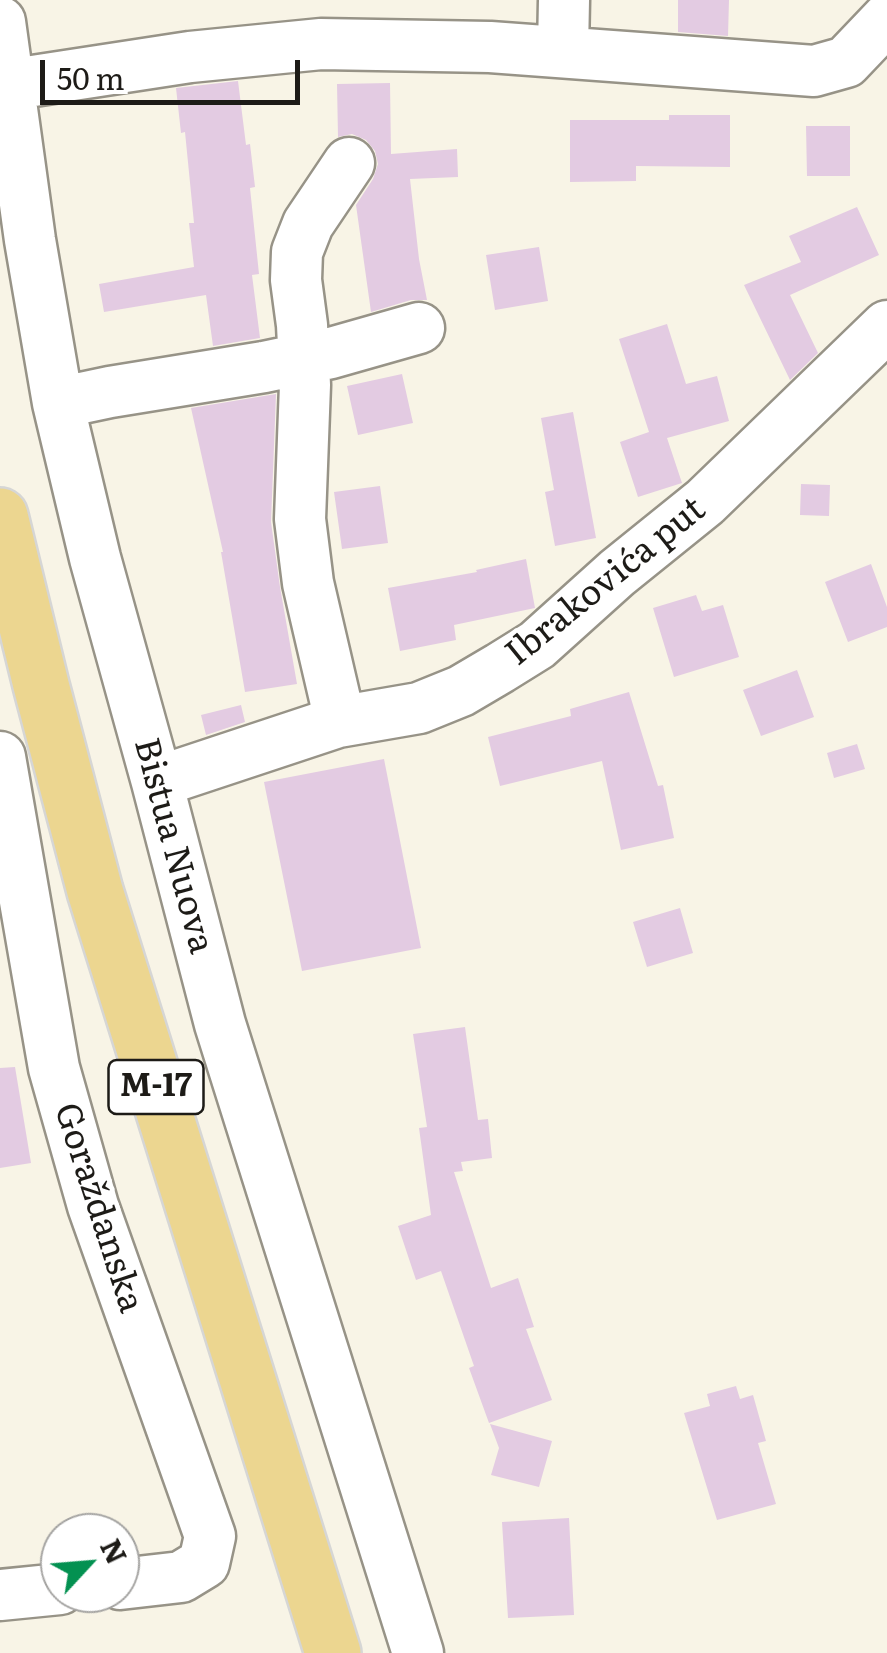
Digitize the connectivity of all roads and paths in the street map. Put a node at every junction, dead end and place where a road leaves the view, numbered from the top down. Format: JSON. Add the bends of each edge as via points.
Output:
{"nodes":[{"id":1,"x":564,"y":0,"type":"edge"},
{"id":2,"x":887,"y":18,"type":"edge"},
{"id":3,"x":0,"y":22,"type":"edge"},
{"id":4,"x":563,"y":51,"type":"junction"},
{"id":5,"x":7,"y":85,"type":"junction"},
{"id":6,"x":349,"y":163,"type":"dead end"},
{"id":7,"x":887,"y":326,"type":"edge"},
{"id":8,"x":419,"y":328,"type":"dead end"},
{"id":9,"x":304,"y":359,"type":"junction"},
{"id":10,"x":58,"y":403,"type":"junction"},
{"id":11,"x":0,"y":516,"type":"edge"},
{"id":12,"x":338,"y":722,"type":"junction"},
{"id":13,"x":0,"y":756,"type":"edge"},
{"id":14,"x":157,"y":782,"type":"junction"},
{"id":15,"x":140,"y":1582,"type":"edge"},
{"id":16,"x":40,"y":1591,"type":"edge"},
{"id":17,"x":0,"y":1595,"type":"edge"},
{"id":18,"x":333,"y":1653,"type":"edge"},
{"id":19,"x":418,"y":1653,"type":"edge"}],
"edges":[{"from":1,"to":4,"type":"street"},
{"from":2,"to":4,"type":"street","via":[[846,62],[814,71]]},
{"from":3,"to":5,"type":"street","name":"Bistua Nuova"},
{"from":4,"to":5,"type":"street","via":[[321,44]]},
{"from":5,"to":10,"type":"street","name":"Bistua Nuova"},
{"from":6,"to":9,"type":"street","via":[[297,252]]},
{"from":7,"to":12,"type":"street","name":"Ibrakovića put","via":[[705,502],[538,645],[419,708]]},
{"from":8,"to":9,"type":"street"},
{"from":9,"to":10,"type":"street"},
{"from":9,"to":12,"type":"street","via":[[300,519]]},
{"from":10,"to":14,"type":"street","name":"Bistua Nuova"},
{"from":11,"to":18,"type":"highway","number":"M-17","via":[[95,892]]},
{"from":12,"to":14,"type":"street","name":"Ibrakovića put"},
{"from":13,"to":15,"type":"street","name":"Goraždanska","via":[[54,1068],[93,1206],[210,1536],[204,1564],[182,1577]]},
{"from":14,"to":19,"type":"street","name":"Bistua Nuova","via":[[220,1024]]},
{"from":16,"to":17,"type":"street"}]}
